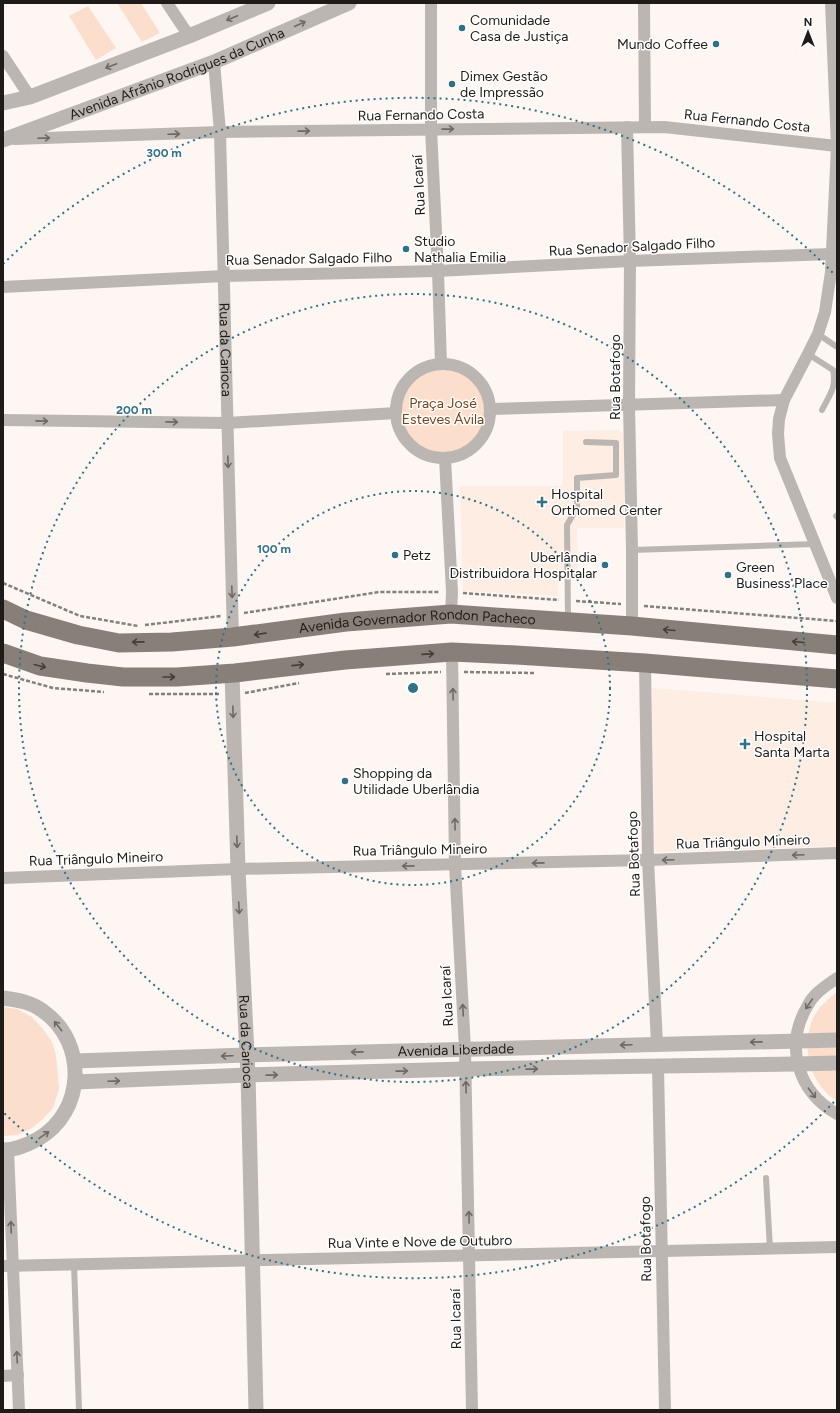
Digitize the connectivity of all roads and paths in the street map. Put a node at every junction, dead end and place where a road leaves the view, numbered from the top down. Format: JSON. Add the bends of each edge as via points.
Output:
{"nodes":[{"id":1,"x":167,"y":3,"type":"edge"},
{"id":2,"x":268,"y":3,"type":"edge"},
{"id":3,"x":349,"y":3,"type":"edge"},
{"id":4,"x":431,"y":3,"type":"edge"},
{"id":5,"x":644,"y":3,"type":"edge"},
{"id":6,"x":831,"y":3,"type":"edge"},
{"id":7,"x":189,"y":36,"type":"junction"},
{"id":8,"x":3,"y":56,"type":"edge"},
{"id":9,"x":214,"y":62,"type":"junction"},
{"id":10,"x":30,"y":97,"type":"junction"},
{"id":11,"x":3,"y":103,"type":"edge"},
{"id":12,"x":627,"y":127,"type":"junction"},
{"id":13,"x":645,"y":127,"type":"junction"},
{"id":14,"x":431,"y":129,"type":"junction"},
{"id":15,"x":220,"y":132,"type":"junction"},
{"id":16,"x":4,"y":139,"type":"edge"},
{"id":17,"x":837,"y":146,"type":"edge"},
{"id":18,"x":831,"y":254,"type":"junction"},
{"id":19,"x":630,"y":261,"type":"junction"},
{"id":20,"x":438,"y":271,"type":"junction"},
{"id":21,"x":224,"y":276,"type":"junction"},
{"id":22,"x":3,"y":287,"type":"edge"},
{"id":23,"x":818,"y":334,"type":"junction"},
{"id":24,"x":837,"y":347,"type":"edge"},
{"id":25,"x":808,"y":354,"type":"junction"},
{"id":26,"x":441,"y":364,"type":"junction"},
{"id":27,"x":784,"y":400,"type":"junction"},
{"id":28,"x":629,"y":405,"type":"junction"},
{"id":29,"x":490,"y":409,"type":"junction"},
{"id":30,"x":822,"y":410,"type":"dead end"},
{"id":31,"x":396,"y":413,"type":"junction"},
{"id":32,"x":3,"y":420,"type":"edge"},
{"id":33,"x":227,"y":423,"type":"junction"},
{"id":34,"x":586,"y":442,"type":"dead end"},
{"id":35,"x":445,"y":458,"type":"junction"},
{"id":36,"x":815,"y":544,"type":"junction"},
{"id":37,"x":632,"y":550,"type":"junction"},
{"id":38,"x":837,"y":598,"type":"edge"},
{"id":39,"x":3,"y":609,"type":"edge"},
{"id":40,"x":452,"y":614,"type":"junction"},
{"id":41,"x":568,"y":622,"type":"junction"},
{"id":42,"x":632,"y":626,"type":"junction"},
{"id":43,"x":233,"y":637,"type":"junction"},
{"id":44,"x":837,"y":645,"type":"edge"},
{"id":45,"x":452,"y":652,"type":"junction"},
{"id":46,"x":3,"y":654,"type":"edge"},
{"id":47,"x":645,"y":663,"type":"junction"},
{"id":48,"x":452,"y":672,"type":"junction"},
{"id":49,"x":232,"y":673,"type":"junction"},
{"id":50,"x":3,"y":674,"type":"edge"},
{"id":51,"x":384,"y":674,"type":"dead end"},
{"id":52,"x":538,"y":674,"type":"dead end"},
{"id":53,"x":837,"y":679,"type":"edge"},
{"id":54,"x":304,"y":682,"type":"dead end"},
{"id":55,"x":108,"y":692,"type":"dead end"},
{"id":56,"x":146,"y":694,"type":"dead end"},
{"id":57,"x":232,"y":694,"type":"junction"},
{"id":58,"x":837,"y":854,"type":"edge"},
{"id":59,"x":648,"y":860,"type":"junction"},
{"id":60,"x":455,"y":865,"type":"junction"},
{"id":61,"x":238,"y":869,"type":"junction"},
{"id":62,"x":3,"y":878,"type":"edge"},
{"id":63,"x":837,"y":978,"type":"edge"},
{"id":64,"x":3,"y":998,"type":"edge"},
{"id":65,"x":837,"y":1040,"type":"edge"},
{"id":66,"x":795,"y":1042,"type":"junction"},
{"id":67,"x":657,"y":1044,"type":"junction"},
{"id":68,"x":465,"y":1049,"type":"junction"},
{"id":69,"x":247,"y":1055,"type":"junction"},
{"id":70,"x":75,"y":1061,"type":"junction"},
{"id":71,"x":837,"y":1063,"type":"edge"},
{"id":72,"x":798,"y":1064,"type":"junction"},
{"id":73,"x":658,"y":1067,"type":"junction"},
{"id":74,"x":465,"y":1070,"type":"junction"},
{"id":75,"x":248,"y":1075,"type":"junction"},
{"id":76,"x":75,"y":1082,"type":"junction"},
{"id":77,"x":837,"y":1114,"type":"edge"},
{"id":78,"x":6,"y":1150,"type":"edge"},
{"id":79,"x":766,"y":1178,"type":"dead end"},
{"id":80,"x":837,"y":1247,"type":"edge"},
{"id":81,"x":770,"y":1249,"type":"junction"},
{"id":82,"x":662,"y":1251,"type":"junction"},
{"id":83,"x":470,"y":1256,"type":"junction"},
{"id":84,"x":253,"y":1261,"type":"junction"},
{"id":85,"x":74,"y":1264,"type":"junction"},
{"id":86,"x":8,"y":1266,"type":"edge"},
{"id":87,"x":18,"y":1375,"type":"junction"},
{"id":88,"x":3,"y":1376,"type":"edge"},
{"id":89,"x":19,"y":1410,"type":"edge"},
{"id":90,"x":79,"y":1410,"type":"edge"},
{"id":91,"x":256,"y":1410,"type":"edge"},
{"id":92,"x":472,"y":1410,"type":"edge"},
{"id":93,"x":665,"y":1410,"type":"edge"}],
"edges":[{"from":1,"to":7,"type":"street"},
{"from":2,"to":7,"type":"street","one_way":true},
{"from":9,"to":3,"type":"street","name":"Avenida Afrânio Rodrigues da Cunha","one_way":true},
{"from":4,"to":14,"type":"street","name":"Rua Icaraí"},
{"from":5,"to":13,"type":"street"},
{"from":6,"to":17,"type":"street"},
{"from":7,"to":10,"type":"street","one_way":true},
{"from":8,"to":10,"type":"street"},
{"from":9,"to":15,"type":"street","name":"Rua da Carioca"},
{"from":9,"to":16,"type":"street","name":"Avenida Afrânio Rodrigues da Cunha"},
{"from":10,"to":11,"type":"street"},
{"from":12,"to":13,"type":"street","name":"Rua Fernando Costa"},
{"from":14,"to":12,"type":"street","name":"Rua Fernando Costa","one_way":true},
{"from":12,"to":19,"type":"street","name":"Rua Botafogo"},
{"from":13,"to":17,"type":"street","name":"Rua Fernando Costa"},
{"from":15,"to":14,"type":"street","name":"Rua Fernando Costa","one_way":true},
{"from":14,"to":20,"type":"street","name":"Rua Icaraí"},
{"from":16,"to":15,"type":"street","name":"Rua Fernando Costa","one_way":true},
{"from":15,"to":21,"type":"street","name":"Rua da Carioca"},
{"from":17,"to":18,"type":"street"},
{"from":18,"to":19,"type":"street","name":"Rua Senador Salgado Filho"},
{"from":18,"to":23,"type":"street","via":[[829,291]]},
{"from":19,"to":20,"type":"street","name":"Rua Senador Salgado Filho"},
{"from":19,"to":28,"type":"street","name":"Rua Botafogo"},
{"from":20,"to":21,"type":"street","name":"Rua Senador Salgado Filho"},
{"from":20,"to":26,"type":"street","name":"Rua Icaraí"},
{"from":21,"to":22,"type":"street","name":"Rua Senador Salgado Filho"},
{"from":21,"to":33,"type":"street","name":"Rua da Carioca"},
{"from":23,"to":24,"type":"lane"},
{"from":23,"to":25,"type":"street"},
{"from":25,"to":27,"type":"street"},
{"from":25,"to":30,"type":"lane","via":[[832,370],[835,378],[834,386]]},
{"from":26,"to":29,"type":"street","via":[[456,366],[469,372],[480,382],[487,394]]},
{"from":26,"to":31,"type":"street","via":[[427,367],[414,374],[404,385]]},
{"from":27,"to":28,"type":"street"},
{"from":27,"to":36,"type":"street","via":[[779,419],[780,458]]},
{"from":28,"to":29,"type":"street"},
{"from":28,"to":37,"type":"street","name":"Rua Botafogo"},
{"from":29,"to":35,"type":"street","via":[[489,424],[478,443],[460,455]]},
{"from":31,"to":33,"type":"street"},
{"from":31,"to":35,"type":"street","via":[[399,427],[406,440],[417,450],[430,456]]},
{"from":32,"to":33,"type":"street","one_way":true},
{"from":33,"to":43,"type":"street","name":"Rua da Carioca","one_way":true},
{"from":34,"to":41,"type":"lane","via":[[616,443],[616,475],[577,478],[577,508],[567,525]]},
{"from":35,"to":40,"type":"street"},
{"from":36,"to":37,"type":"lane"},
{"from":36,"to":38,"type":"street"},
{"from":37,"to":42,"type":"street","name":"Rua Botafogo"},
{"from":43,"to":39,"type":"main road","name":"Avenida Governador Rondon Pacheco","one_way":true,"via":[[119,643],[78,635],[26,620]]},
{"from":40,"to":41,"type":"main road","name":"Avenida Governador Rondon Pacheco"},
{"from":40,"to":43,"type":"main road","name":"Avenida Governador Rondon Pacheco","one_way":true,"via":[[346,622]]},
{"from":41,"to":42,"type":"main road","name":"Avenida Governador Rondon Pacheco"},
{"from":44,"to":42,"type":"main road","name":"Avenida Governador Rondon Pacheco","one_way":true},
{"from":45,"to":47,"type":"main road","name":"Avenida Governador Rondon Pacheco"},
{"from":45,"to":48,"type":"street","name":"Rua Icaraí"},
{"from":49,"to":45,"type":"main road","name":"Avenida Governador Rondon Pacheco","one_way":true,"via":[[345,660]]},
{"from":46,"to":49,"type":"main road","name":"Avenida Governador Rondon Pacheco","one_way":true,"via":[[40,666],[124,677]]},
{"from":47,"to":53,"type":"main road","name":"Avenida Governador Rondon Pacheco"},
{"from":47,"to":59,"type":"street","name":"Rua Botafogo"},
{"from":48,"to":51,"type":"path"},
{"from":48,"to":52,"type":"path"},
{"from":60,"to":48,"type":"street","name":"Rua Icaraí","one_way":true},
{"from":49,"to":57,"type":"street","name":"Rua da Carioca"},
{"from":50,"to":55,"type":"path","via":[[53,688]]},
{"from":54,"to":57,"type":"path"},
{"from":56,"to":57,"type":"path"},
{"from":57,"to":61,"type":"street","name":"Rua da Carioca","one_way":true},
{"from":58,"to":59,"type":"street","name":"Rua Triângulo Mineiro","one_way":true},
{"from":59,"to":60,"type":"street","name":"Rua Triângulo Mineiro","one_way":true},
{"from":59,"to":67,"type":"street","name":"Rua Botafogo"},
{"from":60,"to":61,"type":"street","name":"Rua Triângulo Mineiro","one_way":true},
{"from":68,"to":60,"type":"street","name":"Rua Icaraí","one_way":true},
{"from":61,"to":62,"type":"street","name":"Rua Triângulo Mineiro"},
{"from":61,"to":69,"type":"street","name":"Rua da Carioca","one_way":true},
{"from":63,"to":66,"type":"street","one_way":true,"via":[[821,989],[808,1004],[799,1022]]},
{"from":70,"to":64,"type":"street","one_way":true,"via":[[69,1041],[58,1024],[43,1011],[25,1001]]},
{"from":65,"to":66,"type":"street","name":"Avenida Liberdade"},
{"from":66,"to":67,"type":"street","name":"Avenida Liberdade","one_way":true},
{"from":66,"to":72,"type":"street"},
{"from":67,"to":68,"type":"street","name":"Avenida Liberdade","one_way":true},
{"from":68,"to":69,"type":"street","name":"Avenida Liberdade","one_way":true},
{"from":68,"to":74,"type":"street","name":"Rua Icaraí"},
{"from":69,"to":70,"type":"street","name":"Avenida Liberdade","one_way":true},
{"from":69,"to":75,"type":"street","name":"Rua da Carioca"},
{"from":70,"to":76,"type":"street"},
{"from":71,"to":72,"type":"street","name":"Avenida Liberdade"},
{"from":72,"to":73,"type":"street","name":"Avenida Liberdade"},
{"from":72,"to":77,"type":"street","one_way":true,"via":[[813,1096]]},
{"from":74,"to":73,"type":"street","name":"Avenida Liberdade","one_way":true},
{"from":73,"to":82,"type":"street","name":"Rua Botafogo"},
{"from":75,"to":74,"type":"street","name":"Avenida Liberdade","one_way":true},
{"from":83,"to":74,"type":"street","name":"Rua Icaraí","one_way":true},
{"from":76,"to":75,"type":"street","name":"Avenida Liberdade","one_way":true},
{"from":75,"to":84,"type":"street","name":"Rua da Carioca"},
{"from":78,"to":76,"type":"street","one_way":true,"via":[[28,1145],[46,1134],[60,1120],[70,1102]]},
{"from":86,"to":78,"type":"street","one_way":true},
{"from":79,"to":81,"type":"lane"},
{"from":80,"to":81,"type":"street","name":"Rua Vinte e Nove de Outubro"},
{"from":81,"to":82,"type":"street","name":"Rua Vinte e Nove de Outubro"},
{"from":82,"to":83,"type":"street","name":"Rua Vinte e Nove de Outubro"},
{"from":82,"to":93,"type":"street","name":"Rua Botafogo"},
{"from":83,"to":84,"type":"street","name":"Rua Vinte e Nove de Outubro"},
{"from":83,"to":92,"type":"street","name":"Rua Icaraí"},
{"from":84,"to":85,"type":"street","name":"Rua Vinte e Nove de Outubro"},
{"from":84,"to":91,"type":"street","name":"Rua da Carioca"},
{"from":85,"to":86,"type":"street","name":"Rua Vinte e Nove de Outubro"},
{"from":85,"to":90,"type":"lane"},
{"from":87,"to":86,"type":"street","one_way":true},
{"from":87,"to":88,"type":"street"},
{"from":87,"to":89,"type":"street"}]}
